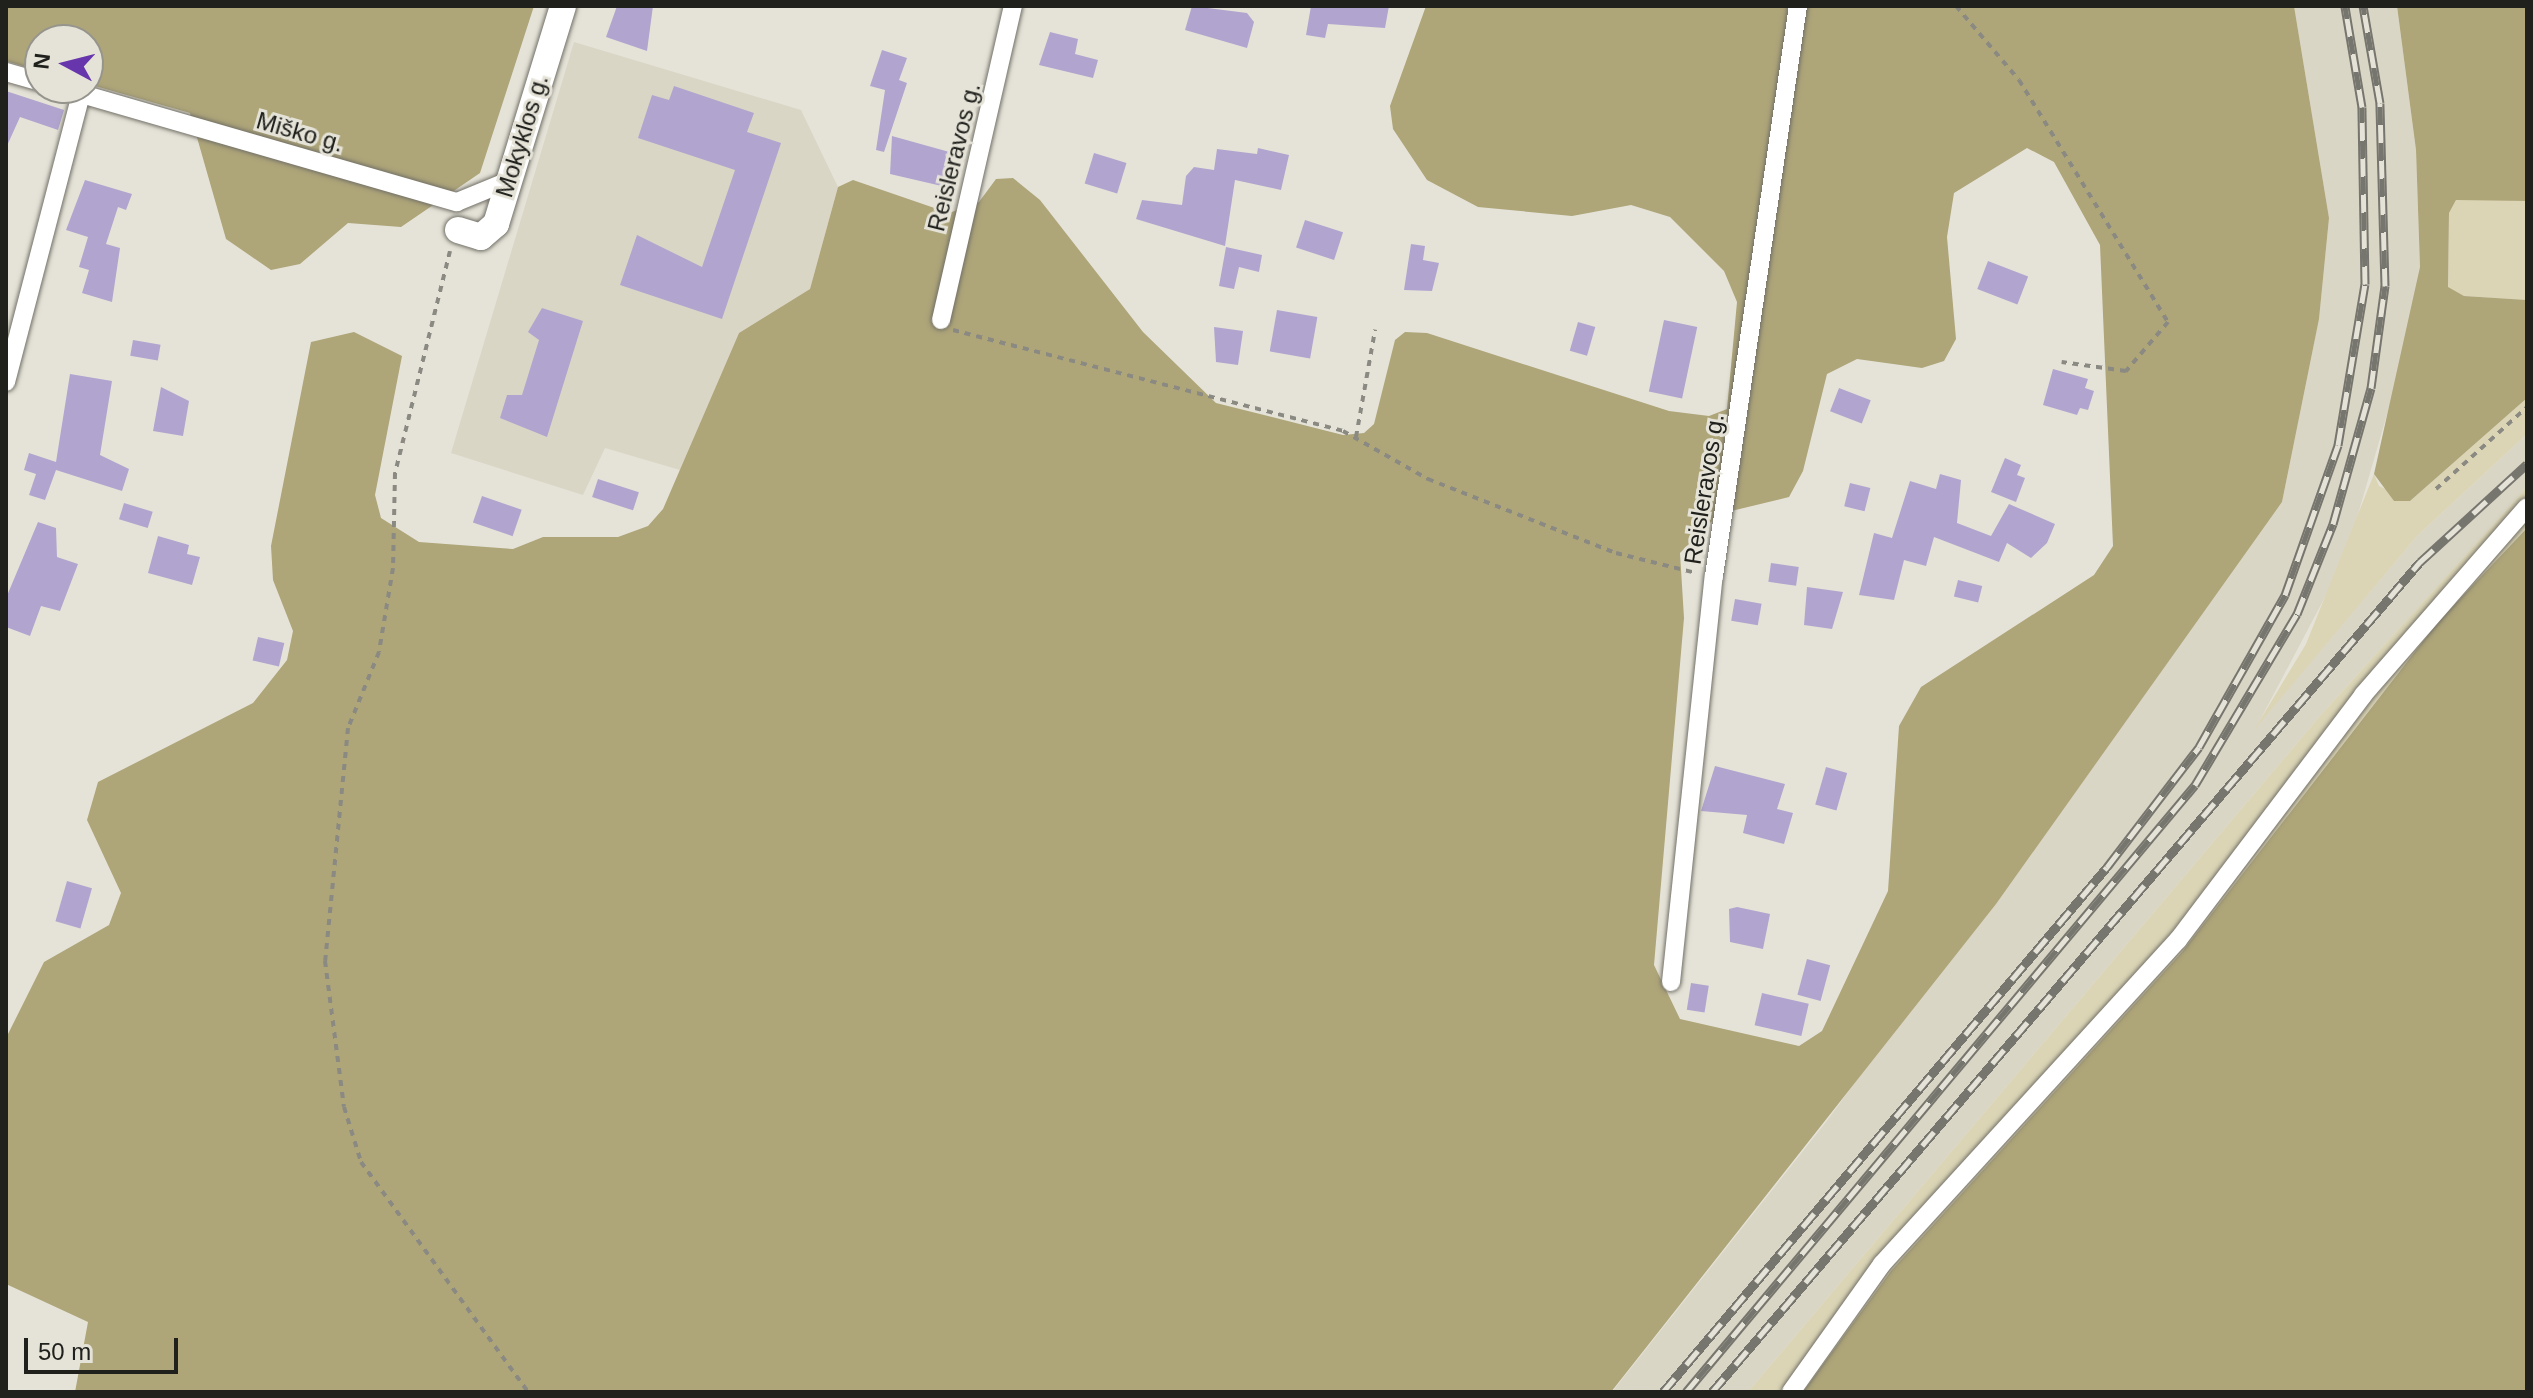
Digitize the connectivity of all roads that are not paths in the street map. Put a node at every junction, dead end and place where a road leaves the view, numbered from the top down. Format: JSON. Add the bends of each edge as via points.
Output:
{"nodes":[{"id":1,"x":563,"y":6,"type":"edge"},
{"id":2,"x":1013,"y":6,"type":"edge"},
{"id":3,"x":1798,"y":6,"type":"edge"},
{"id":4,"x":104,"y":101,"type":"edge"},
{"id":5,"x":78,"y":104,"type":"edge"},
{"id":6,"x":503,"y":183,"type":"junction"},
{"id":7,"x":457,"y":202,"type":"junction"},
{"id":8,"x":458,"y":230,"type":"joint"},
{"id":9,"x":941,"y":320,"type":"road end"},
{"id":10,"x":6,"y":382,"type":"edge"},
{"id":11,"x":2527,"y":507,"type":"edge"},
{"id":12,"x":1671,"y":982,"type":"dead end"},
{"id":13,"x":1791,"y":1392,"type":"edge"}],
"edges":[{"from":1,"to":6,"type":"main road","name":"Mokyklos g."},
{"from":2,"to":9,"type":"street","name":"Reisleravos g."},
{"from":3,"to":12,"type":"street","name":"Reisleravos g.","via":[[1714,576]]},
{"from":4,"to":7,"type":"street","name":"Miško g."},
{"from":5,"to":10,"type":"street"},
{"from":6,"to":7,"type":"street"},
{"from":6,"to":8,"type":"main road","name":"Mokyklos g.","via":[[489,232],[469,237]]},
{"from":7,"to":8,"type":"street"},
{"from":11,"to":13,"type":"street","via":[[2363,695],[2178,940],[1882,1264]]}]}
